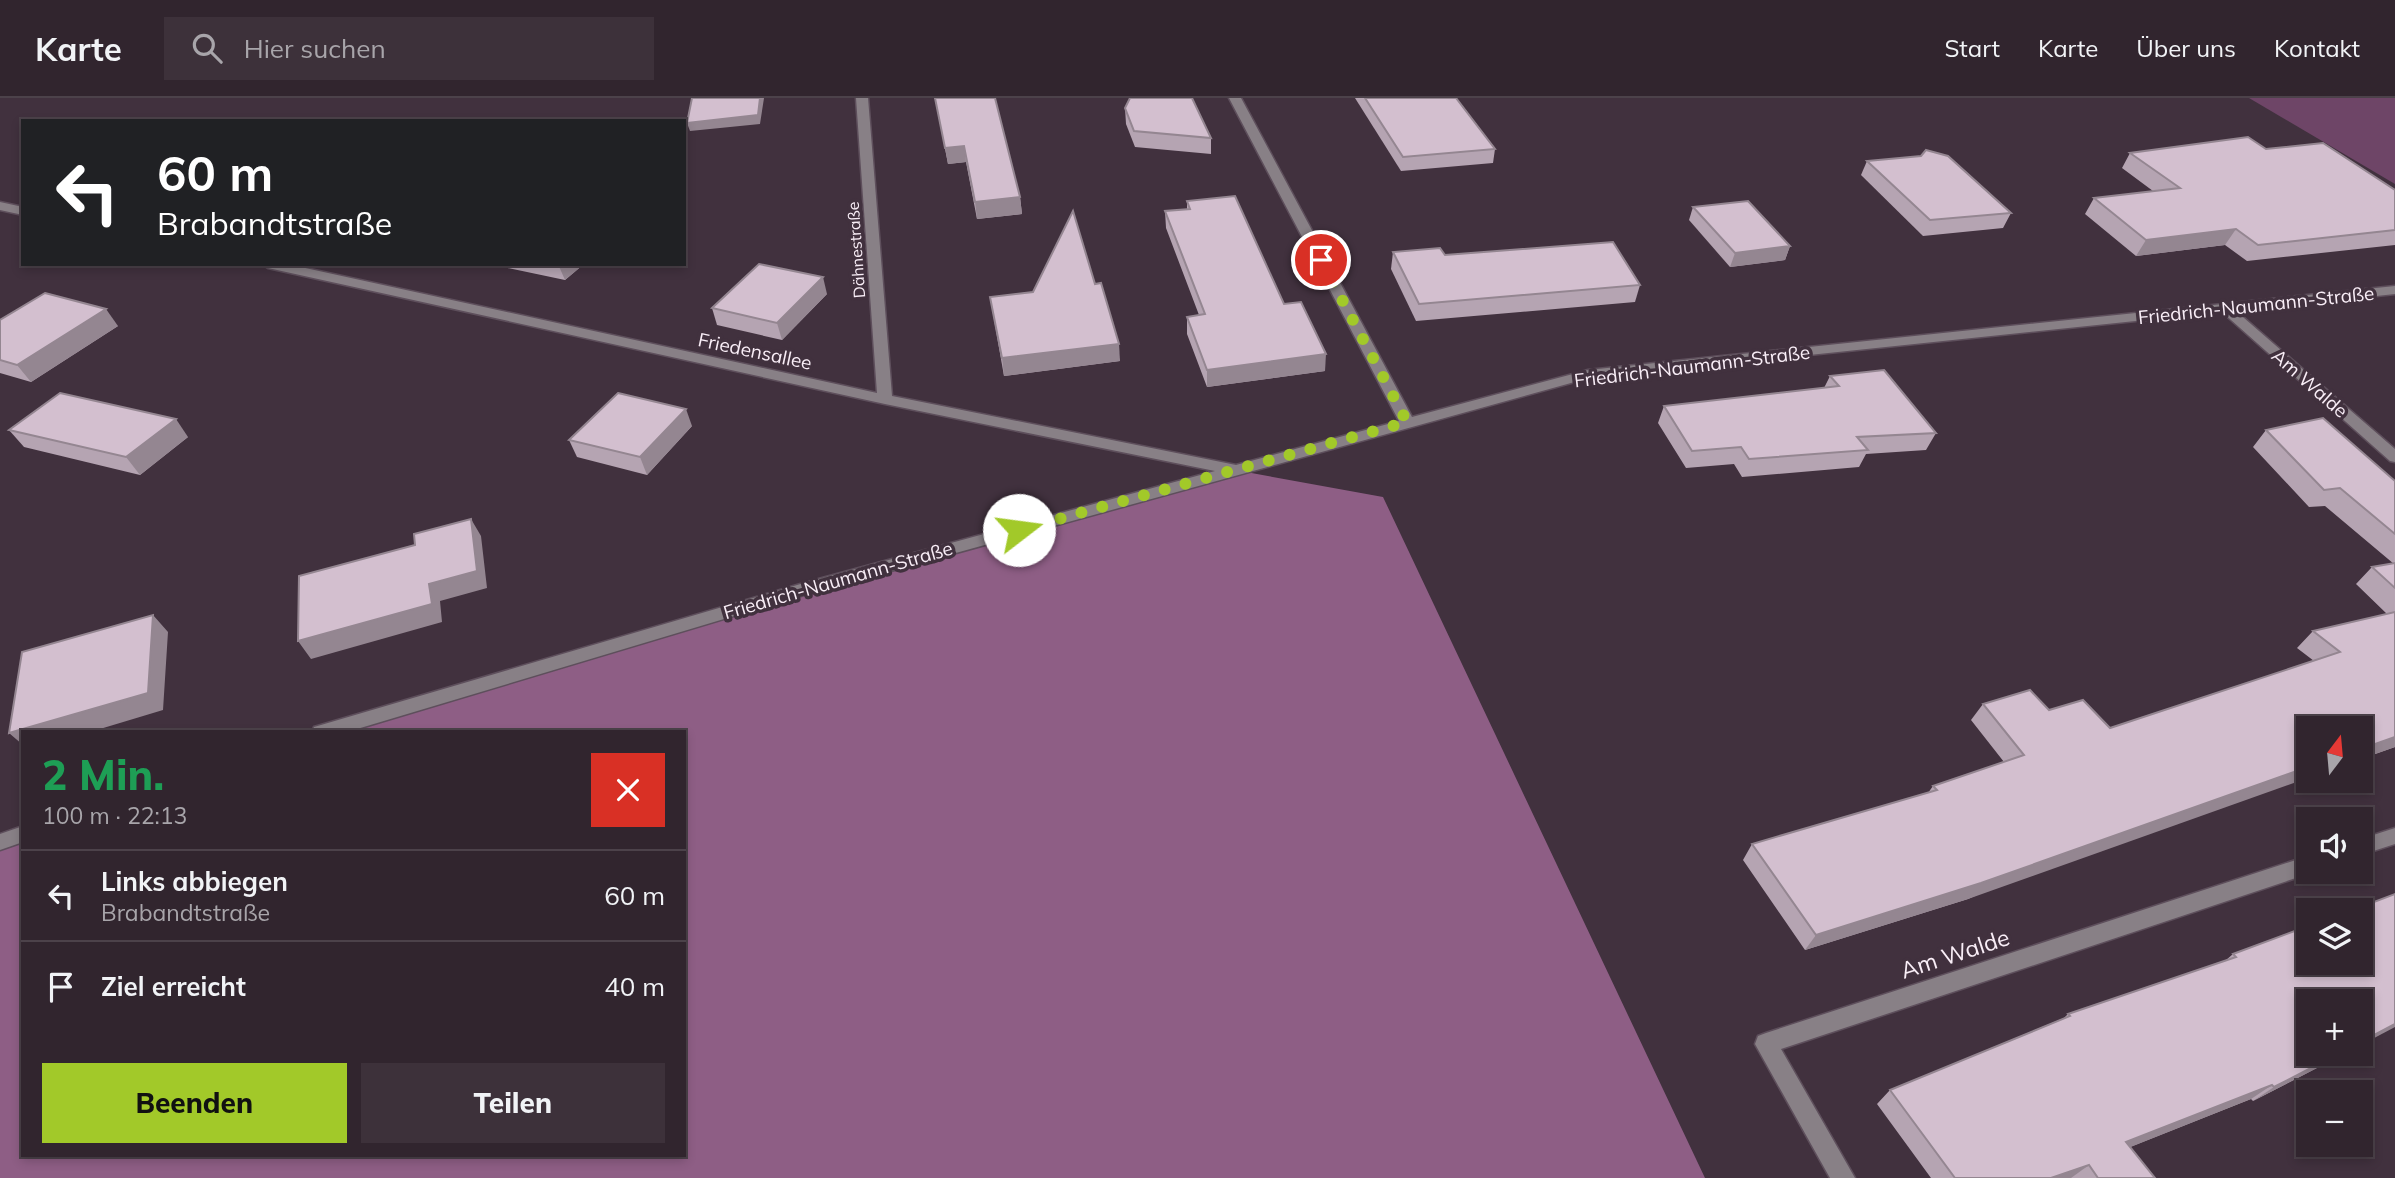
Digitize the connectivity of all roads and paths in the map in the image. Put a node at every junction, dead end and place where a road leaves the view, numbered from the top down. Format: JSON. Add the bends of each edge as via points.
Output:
{"nodes":[{"id":1,"x":862,"y":98,"type":"edge"},
{"id":2,"x":1235,"y":98,"type":"edge"},
{"id":3,"x":0,"y":206,"type":"edge"},
{"id":4,"x":21,"y":211,"type":"edge"},
{"id":5,"x":277,"y":266,"type":"edge"},
{"id":6,"x":2395,"y":290,"type":"edge"},
{"id":7,"x":2226,"y":309,"type":"junction"},
{"id":8,"x":885,"y":399,"type":"junction"},
{"id":9,"x":1407,"y":422,"type":"junction"},
{"id":10,"x":2395,"y":457,"type":"edge"},
{"id":11,"x":1235,"y":470,"type":"junction"},
{"id":12,"x":328,"y":730,"type":"edge"},
{"id":13,"x":21,"y":835,"type":"edge"},
{"id":14,"x":2395,"y":836,"type":"edge"},
{"id":15,"x":0,"y":842,"type":"edge"},
{"id":16,"x":2373,"y":843,"type":"edge"},
{"id":17,"x":2296,"y":868,"type":"edge"},
{"id":18,"x":1843,"y":1178,"type":"edge"}],
"edges":[{"from":1,"to":8,"type":"street","name":"Dähnestraße"},
{"from":2,"to":9,"type":"street"},
{"from":3,"to":4,"type":"street"},
{"from":5,"to":8,"type":"street","name":"Friedensallee"},
{"from":6,"to":7,"type":"street","name":"Friedrich-Naumann-Straße"},
{"from":7,"to":9,"type":"street","name":"Friedrich-Naumann-Straße","via":[[1588,374]]},
{"from":7,"to":10,"type":"street","name":"Am Walde"},
{"from":8,"to":11,"type":"street","name":"Friedensallee"},
{"from":9,"to":11,"type":"street","name":"Friedrich-Naumann-Straße"},
{"from":11,"to":12,"type":"street","name":"Friedrich-Naumann-Straße","via":[[804,589]]},
{"from":13,"to":15,"type":"street"},
{"from":14,"to":16,"type":"street"},
{"from":17,"to":18,"type":"street","name":"Am Walde","via":[[1766,1044]]}]}
